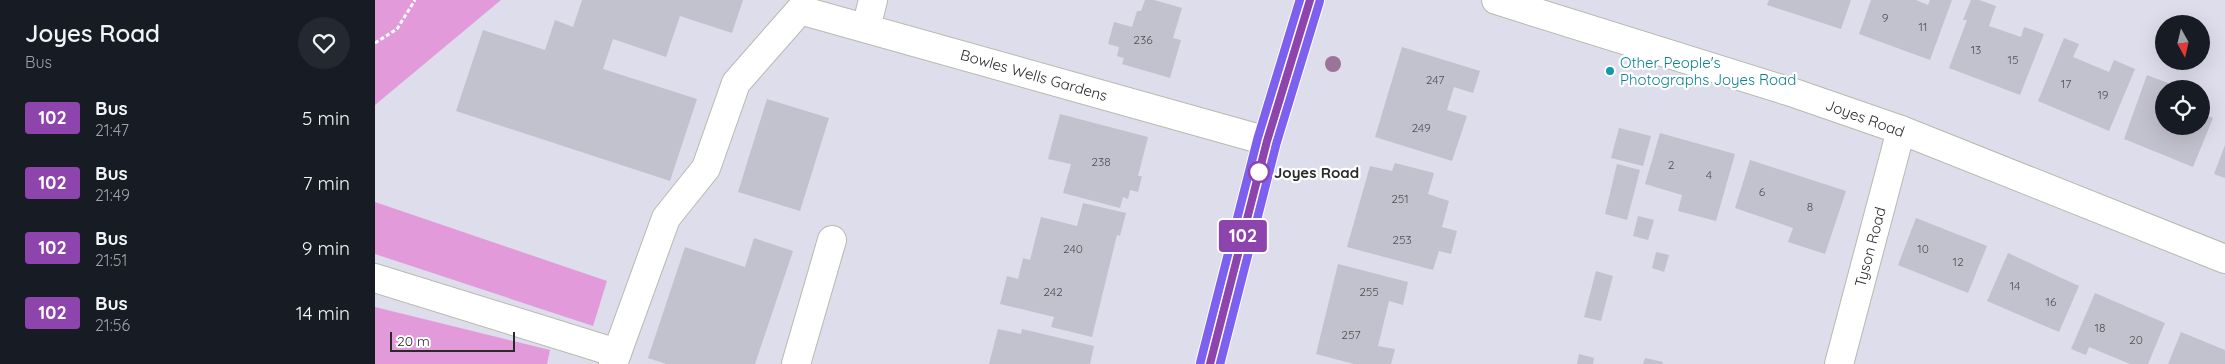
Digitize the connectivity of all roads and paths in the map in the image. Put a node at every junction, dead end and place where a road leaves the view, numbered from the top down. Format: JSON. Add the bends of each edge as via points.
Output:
{"nodes":[{"id":1,"x":415,"y":0,"type":"edge"},
{"id":2,"x":873,"y":0,"type":"edge"},
{"id":3,"x":1310,"y":0,"type":"edge"},
{"id":4,"x":1497,"y":0,"type":"edge"},
{"id":5,"x":865,"y":28,"type":"junction"},
{"id":6,"x":375,"y":43,"type":"edge"},
{"id":7,"x":1901,"y":130,"type":"junction"},
{"id":8,"x":1267,"y":141,"type":"junction"},
{"id":9,"x":832,"y":240,"type":"dead end"},
{"id":10,"x":2225,"y":259,"type":"edge"},
{"id":11,"x":375,"y":278,"type":"edge"},
{"id":12,"x":615,"y":358,"type":"edge"},
{"id":13,"x":796,"y":364,"type":"edge"},
{"id":14,"x":1209,"y":364,"type":"edge"},
{"id":15,"x":1839,"y":364,"type":"edge"}],
"edges":[{"from":1,"to":6,"type":"path","via":[[397,29]]},
{"from":2,"to":5,"type":"street"},
{"from":3,"to":8,"type":"main road"},
{"from":4,"to":7,"type":"street","name":"Joyes Road","via":[[1795,93]]},
{"from":5,"to":8,"type":"street","name":"Bowles Wells Gardens"},
{"from":5,"to":12,"type":"street","name":"Bowles Wells Gardens","via":[[800,10],[736,83],[706,168],[666,218]]},
{"from":7,"to":10,"type":"street","name":"Joyes Road"},
{"from":7,"to":15,"type":"street","name":"Tyson Road"},
{"from":8,"to":14,"type":"main road"},
{"from":9,"to":13,"type":"street"},
{"from":11,"to":12,"type":"street"}]}
